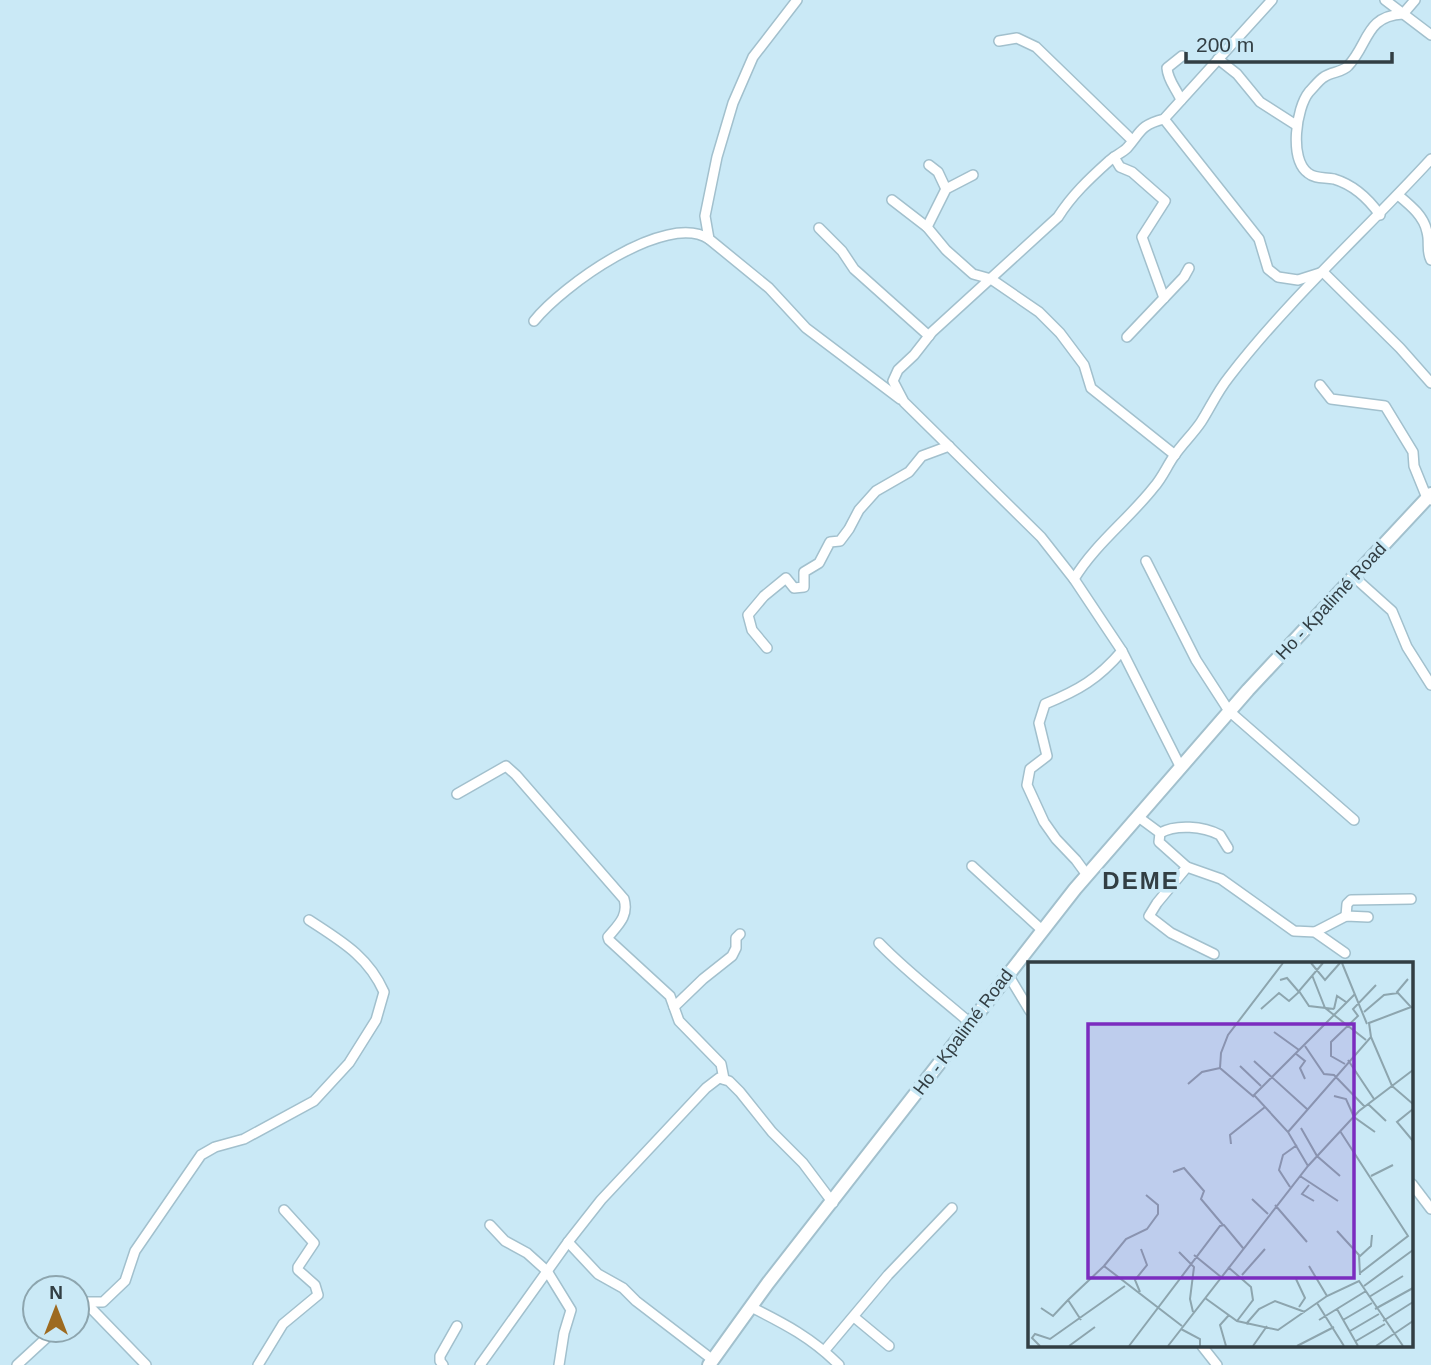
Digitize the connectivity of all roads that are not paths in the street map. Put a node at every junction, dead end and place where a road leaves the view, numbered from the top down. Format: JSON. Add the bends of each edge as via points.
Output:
{"nodes":[{"id":1,"x":797,"y":0,"type":"edge"},
{"id":2,"x":1272,"y":0,"type":"edge"},
{"id":3,"x":1385,"y":0,"type":"edge"},
{"id":4,"x":1415,"y":0,"type":"edge"},
{"id":5,"x":1403,"y":14,"type":"junction"},
{"id":6,"x":1431,"y":35,"type":"edge"},
{"id":7,"x":999,"y":41,"type":"dead end"},
{"id":8,"x":1182,"y":56,"type":"dead end"},
{"id":9,"x":1219,"y":59,"type":"junction"},
{"id":10,"x":1181,"y":100,"type":"junction"},
{"id":11,"x":1164,"y":119,"type":"junction"},
{"id":12,"x":1296,"y":125,"type":"junction"},
{"id":13,"x":1132,"y":140,"type":"junction"},
{"id":14,"x":1114,"y":157,"type":"junction"},
{"id":15,"x":1431,"y":159,"type":"edge"},
{"id":16,"x":929,"y":165,"type":"dead end"},
{"id":17,"x":973,"y":174,"type":"dead end"},
{"id":18,"x":946,"y":189,"type":"junction"},
{"id":19,"x":1398,"y":195,"type":"junction"},
{"id":20,"x":891,"y":200,"type":"dead end"},
{"id":21,"x":1380,"y":215,"type":"junction"},
{"id":22,"x":927,"y":227,"type":"junction"},
{"id":23,"x":819,"y":228,"type":"dead end"},
{"id":24,"x":709,"y":239,"type":"junction"},
{"id":25,"x":1431,"y":261,"type":"edge"},
{"id":26,"x":1189,"y":268,"type":"dead end"},
{"id":27,"x":1323,"y":272,"type":"junction"},
{"id":28,"x":992,"y":278,"type":"junction"},
{"id":29,"x":1164,"y":298,"type":"junction"},
{"id":30,"x":534,"y":321,"type":"dead end"},
{"id":31,"x":929,"y":335,"type":"junction"},
{"id":32,"x":1127,"y":337,"type":"dead end"},
{"id":33,"x":1431,"y":383,"type":"edge"},
{"id":34,"x":1320,"y":385,"type":"dead end"},
{"id":35,"x":904,"y":402,"type":"junction"},
{"id":36,"x":949,"y":446,"type":"junction"},
{"id":37,"x":1175,"y":455,"type":"junction"},
{"id":38,"x":1430,"y":497,"type":"edge"},
{"id":39,"x":1146,"y":561,"type":"dead end"},
{"id":40,"x":1354,"y":577,"type":"junction"},
{"id":41,"x":1074,"y":579,"type":"junction"},
{"id":42,"x":767,"y":648,"type":"dead end"},
{"id":43,"x":1122,"y":651,"type":"junction"},
{"id":44,"x":1431,"y":685,"type":"edge"},
{"id":45,"x":1229,"y":711,"type":"junction"},
{"id":46,"x":1180,"y":766,"type":"junction"},
{"id":47,"x":457,"y":794,"type":"dead end"},
{"id":48,"x":1137,"y":816,"type":"junction"},
{"id":49,"x":1354,"y":820,"type":"dead end"},
{"id":50,"x":1160,"y":833,"type":"junction"},
{"id":51,"x":1228,"y":848,"type":"dead end"},
{"id":52,"x":972,"y":866,"type":"dead end"},
{"id":53,"x":1187,"y":867,"type":"junction"},
{"id":54,"x":1087,"y":875,"type":"junction"},
{"id":55,"x":1411,"y":899,"type":"dead end"},
{"id":56,"x":1346,"y":916,"type":"junction"},
{"id":57,"x":1368,"y":917,"type":"dead end"},
{"id":58,"x":309,"y":920,"type":"dead end"},
{"id":59,"x":1042,"y":930,"type":"junction"},
{"id":60,"x":1315,"y":932,"type":"junction"},
{"id":61,"x":740,"y":934,"type":"dead end"},
{"id":62,"x":880,"y":943,"type":"dead end"},
{"id":63,"x":1345,"y":953,"type":"dead end"},
{"id":64,"x":1214,"y":954,"type":"dead end"},
{"id":65,"x":1007,"y":973,"type":"junction"},
{"id":66,"x":674,"y":1007,"type":"junction"},
{"id":67,"x":1028,"y":1008,"type":"edge"},
{"id":68,"x":969,"y":1022,"type":"junction"},
{"id":69,"x":724,"y":1079,"type":"junction"},
{"id":70,"x":1414,"y":1187,"type":"edge"},
{"id":71,"x":833,"y":1203,"type":"junction"},
{"id":72,"x":951,"y":1208,"type":"dead end"},
{"id":73,"x":1431,"y":1209,"type":"edge"},
{"id":74,"x":284,"y":1210,"type":"dead end"},
{"id":75,"x":490,"y":1225,"type":"dead end"},
{"id":76,"x":568,"y":1241,"type":"junction"},
{"id":77,"x":547,"y":1271,"type":"junction"},
{"id":78,"x":91,"y":1304,"type":"edge"},
{"id":79,"x":751,"y":1307,"type":"junction"},
{"id":80,"x":91,"y":1315,"type":"edge"},
{"id":81,"x":854,"y":1317,"type":"junction"},
{"id":82,"x":457,"y":1326,"type":"dead end"},
{"id":83,"x":40,"y":1344,"type":"edge"},
{"id":84,"x":889,"y":1346,"type":"dead end"},
{"id":85,"x":1204,"y":1348,"type":"edge"},
{"id":86,"x":825,"y":1350,"type":"junction"},
{"id":87,"x":711,"y":1363,"type":"edge"},
{"id":88,"x":17,"y":1365,"type":"edge"},
{"id":89,"x":146,"y":1365,"type":"edge"},
{"id":90,"x":258,"y":1365,"type":"edge"},
{"id":91,"x":443,"y":1365,"type":"edge"},
{"id":92,"x":480,"y":1365,"type":"edge"},
{"id":93,"x":559,"y":1365,"type":"edge"},
{"id":94,"x":839,"y":1365,"type":"edge"},
{"id":95,"x":1217,"y":1365,"type":"edge"}],
"edges":[{"from":1,"to":24,"type":"street","via":[[753,57],[733,103],[716,157],[705,216]]},
{"from":2,"to":9,"type":"street"},
{"from":3,"to":5,"type":"street"},
{"from":4,"to":5,"type":"street"},
{"from":5,"to":6,"type":"street"},
{"from":5,"to":12,"type":"street","via":[[1390,15],[1372,27],[1347,69],[1323,77],[1306,96]]},
{"from":7,"to":13,"type":"street","via":[[1017,37],[1036,47]]},
{"from":8,"to":10,"type":"street","via":[[1167,68]]},
{"from":9,"to":10,"type":"street"},
{"from":9,"to":12,"type":"street","via":[[1260,102]]},
{"from":10,"to":11,"type":"street"},
{"from":11,"to":13,"type":"street","via":[[1151,122]]},
{"from":11,"to":27,"type":"street","via":[[1259,239],[1268,269],[1278,277],[1298,280]]},
{"from":12,"to":21,"type":"street","via":[[1300,163],[1306,172],[1361,192]]},
{"from":13,"to":14,"type":"street"},
{"from":14,"to":28,"type":"street"},
{"from":14,"to":29,"type":"street","via":[[1120,167],[1165,201],[1142,237]]},
{"from":15,"to":19,"type":"street"},
{"from":16,"to":18,"type":"street"},
{"from":17,"to":18,"type":"street"},
{"from":18,"to":22,"type":"street"},
{"from":19,"to":21,"type":"street"},
{"from":19,"to":25,"type":"street","via":[[1422,219]]},
{"from":20,"to":22,"type":"street"},
{"from":21,"to":27,"type":"street"},
{"from":22,"to":28,"type":"street","via":[[973,275]]},
{"from":23,"to":31,"type":"street","via":[[854,269]]},
{"from":24,"to":30,"type":"street","via":[[699,232],[652,238],[610,257],[547,305]]},
{"from":24,"to":35,"type":"street","via":[[769,288],[806,328]]},
{"from":26,"to":29,"type":"street"},
{"from":27,"to":33,"type":"street"},
{"from":27,"to":37,"type":"street","via":[[1227,379]]},
{"from":28,"to":31,"type":"street"},
{"from":28,"to":37,"type":"street","via":[[1060,333],[1084,365],[1091,388]]},
{"from":29,"to":32,"type":"street"},
{"from":31,"to":35,"type":"street","via":[[893,381]]},
{"from":34,"to":38,"type":"street","via":[[1331,399],[1385,405],[1413,452],[1414,466]]},
{"from":35,"to":36,"type":"street"},
{"from":36,"to":41,"type":"street","via":[[1041,537]]},
{"from":36,"to":42,"type":"street","via":[[922,456],[909,472],[876,491],[839,541],[830,542],[819,563],[804,572],[804,587],[794,588],[786,578],[764,596],[748,615],[752,630]]},
{"from":37,"to":41,"type":"street","via":[[1155,486],[1084,562]]},
{"from":38,"to":40,"type":"main road","name":"Ho - Kpalimé Road"},
{"from":39,"to":45,"type":"street","via":[[1196,660]]},
{"from":40,"to":44,"type":"street","via":[[1392,611],[1407,647]]},
{"from":40,"to":45,"type":"main road","name":"Ho - Kpalimé Road"},
{"from":41,"to":43,"type":"street"},
{"from":43,"to":46,"type":"street"},
{"from":43,"to":54,"type":"street","via":[[1078,691],[1045,704],[1040,723],[1048,756],[1030,769],[1027,785],[1050,831]]},
{"from":45,"to":46,"type":"main road","name":"Ho - Kpalimé Road"},
{"from":45,"to":49,"type":"street"},
{"from":46,"to":48,"type":"main road","name":"Ho - Kpalimé Road"},
{"from":47,"to":66,"type":"street","via":[[506,766],[516,775],[624,899],[626,912],[608,939],[662,987]]},
{"from":48,"to":50,"type":"street"},
{"from":48,"to":54,"type":"main road","name":"Ho - Kpalimé Road"},
{"from":50,"to":51,"type":"street","via":[[1204,829],[1220,835]]},
{"from":50,"to":53,"type":"street","via":[[1159,842]]},
{"from":52,"to":59,"type":"street"},
{"from":53,"to":60,"type":"street","via":[[1221,879],[1294,932]]},
{"from":53,"to":64,"type":"street","via":[[1149,916],[1171,933]]},
{"from":54,"to":59,"type":"main road","name":"Ho - Kpalimé Road"},
{"from":55,"to":56,"type":"street","via":[[1351,900]]},
{"from":56,"to":57,"type":"street"},
{"from":56,"to":60,"type":"street"},
{"from":58,"to":78,"type":"street","via":[[356,952],[376,973],[384,992],[376,1020],[349,1063],[314,1101],[244,1139],[201,1155],[135,1251],[125,1281],[103,1302]]},
{"from":59,"to":65,"type":"main road","name":"Ho - Kpalimé Road"},
{"from":60,"to":63,"type":"street"},
{"from":61,"to":66,"type":"street","via":[[732,956]]},
{"from":62,"to":68,"type":"street"},
{"from":65,"to":67,"type":"street"},
{"from":65,"to":68,"type":"main road","name":"Ho - Kpalimé Road"},
{"from":66,"to":69,"type":"street","via":[[679,1021],[721,1064]]},
{"from":68,"to":71,"type":"main road","name":"Ho - Kpalimé Road"},
{"from":69,"to":71,"type":"street","via":[[803,1163]]},
{"from":69,"to":76,"type":"street","via":[[706,1088]]},
{"from":70,"to":73,"type":"street"},
{"from":71,"to":79,"type":"main road","name":"Ho - Kpalimé Road"},
{"from":72,"to":81,"type":"street"},
{"from":74,"to":90,"type":"street","via":[[313,1241],[298,1270],[316,1285],[317,1295],[283,1324]]},
{"from":75,"to":77,"type":"street"},
{"from":76,"to":77,"type":"street"},
{"from":76,"to":87,"type":"street","via":[[598,1274],[623,1288]]},
{"from":77,"to":92,"type":"street"},
{"from":77,"to":93,"type":"street","via":[[571,1310]]},
{"from":79,"to":86,"type":"street","via":[[795,1328]]},
{"from":79,"to":87,"type":"main road","name":"Ho - Kpalimé Road"},
{"from":80,"to":89,"type":"street"},
{"from":81,"to":84,"type":"street"},
{"from":81,"to":86,"type":"street"},
{"from":82,"to":91,"type":"street","via":[[440,1356]]},
{"from":83,"to":88,"type":"street"},
{"from":85,"to":95,"type":"street"},
{"from":86,"to":94,"type":"street"}]}
